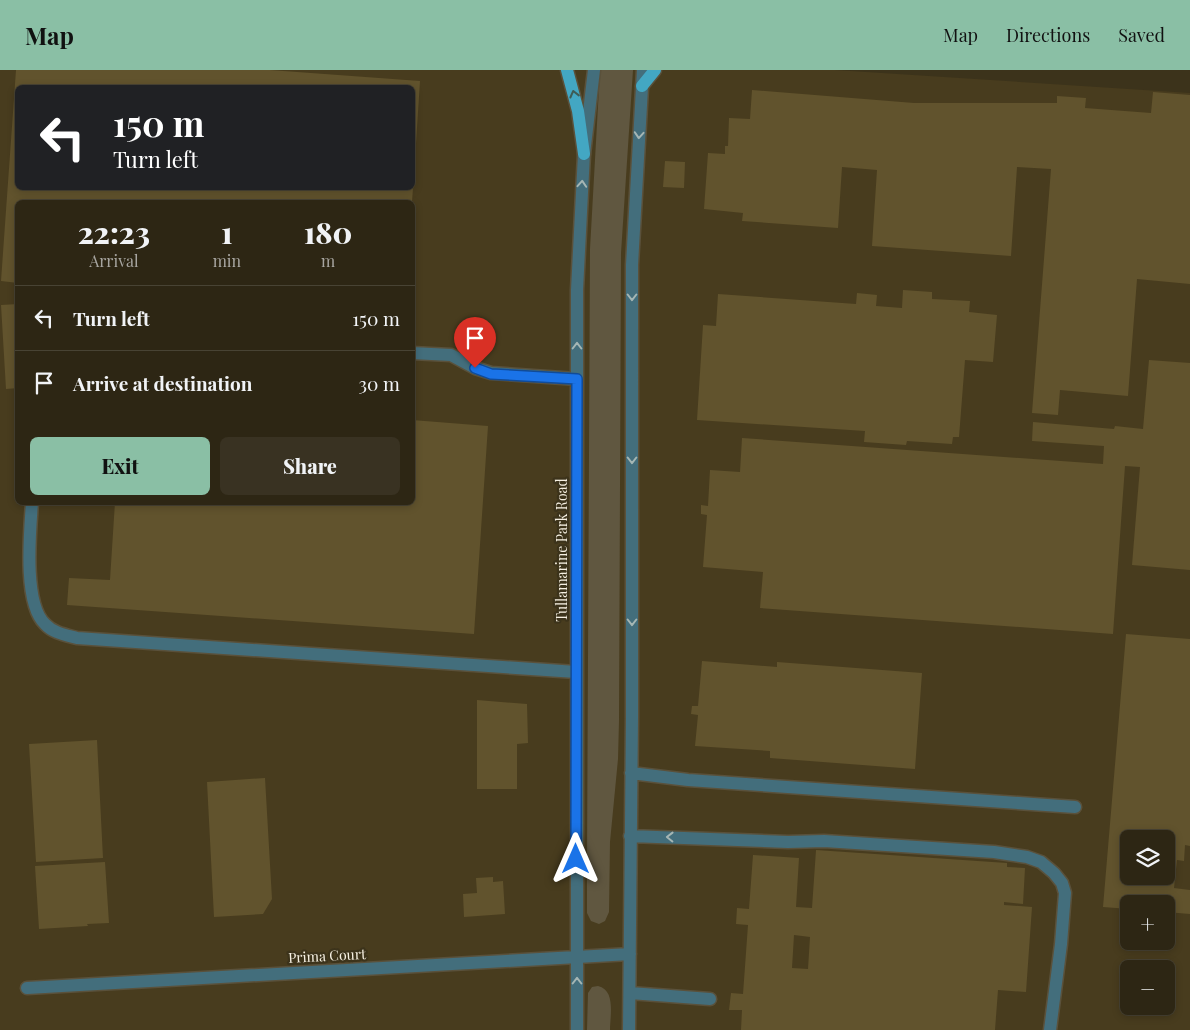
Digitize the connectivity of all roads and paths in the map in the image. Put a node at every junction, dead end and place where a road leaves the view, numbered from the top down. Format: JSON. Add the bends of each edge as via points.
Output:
{"nodes":[{"id":1,"x":567,"y":70,"type":"edge"},
{"id":2,"x":594,"y":70,"type":"edge"},
{"id":3,"x":643,"y":70,"type":"edge"},
{"id":4,"x":654,"y":70,"type":"edge"},
{"id":5,"x":642,"y":86,"type":"junction"},
{"id":6,"x":584,"y":154,"type":"junction"},
{"id":7,"x":415,"y":353,"type":"edge"},
{"id":8,"x":577,"y":379,"type":"junction"},
{"id":9,"x":32,"y":505,"type":"edge"},
{"id":10,"x":576,"y":672,"type":"junction"},
{"id":11,"x":631,"y":773,"type":"junction"},
{"id":12,"x":1076,"y":807,"type":"dead end"},
{"id":13,"x":630,"y":836,"type":"junction"},
{"id":14,"x":630,"y":954,"type":"junction"},
{"id":15,"x":576,"y":957,"type":"junction"},
{"id":16,"x":27,"y":988,"type":"dead end"},
{"id":17,"x":630,"y":993,"type":"junction"},
{"id":18,"x":710,"y":999,"type":"dead end"},
{"id":19,"x":577,"y":1030,"type":"edge"},
{"id":20,"x":629,"y":1030,"type":"edge"},
{"id":21,"x":1050,"y":1030,"type":"edge"}],
"edges":[{"from":6,"to":1,"type":"main road","one_way":true,"via":[[578,111]]},
{"from":2,"to":6,"type":"street","name":"Tullamarine Park Road"},
{"from":3,"to":5,"type":"street"},
{"from":4,"to":5,"type":"main road"},
{"from":5,"to":11,"type":"street","one_way":true,"via":[[632,265]]},
{"from":8,"to":6,"type":"street","name":"Tullamarine Park Road","one_way":true,"via":[[577,290]]},
{"from":7,"to":8,"type":"street","via":[[452,355],[491,374]]},
{"from":8,"to":10,"type":"street","name":"Tullamarine Park Road"},
{"from":9,"to":10,"type":"street","via":[[30,585],[35,610],[45,625],[58,633],[77,638]]},
{"from":10,"to":15,"type":"street","name":"Tullamarine Park Road"},
{"from":11,"to":12,"type":"street","via":[[688,780]]},
{"from":11,"to":13,"type":"street"},
{"from":13,"to":14,"type":"street"},
{"from":21,"to":13,"type":"street","one_way":true,"via":[[1065,893],[1062,883],[1041,862],[994,852],[824,841]]},
{"from":14,"to":15,"type":"street","name":"Prima Court"},
{"from":14,"to":17,"type":"street"},
{"from":15,"to":16,"type":"street","name":"Prima Court"},
{"from":19,"to":15,"type":"street","name":"Tullamarine Park Road","one_way":true},
{"from":17,"to":18,"type":"street"},
{"from":17,"to":20,"type":"street"}]}
